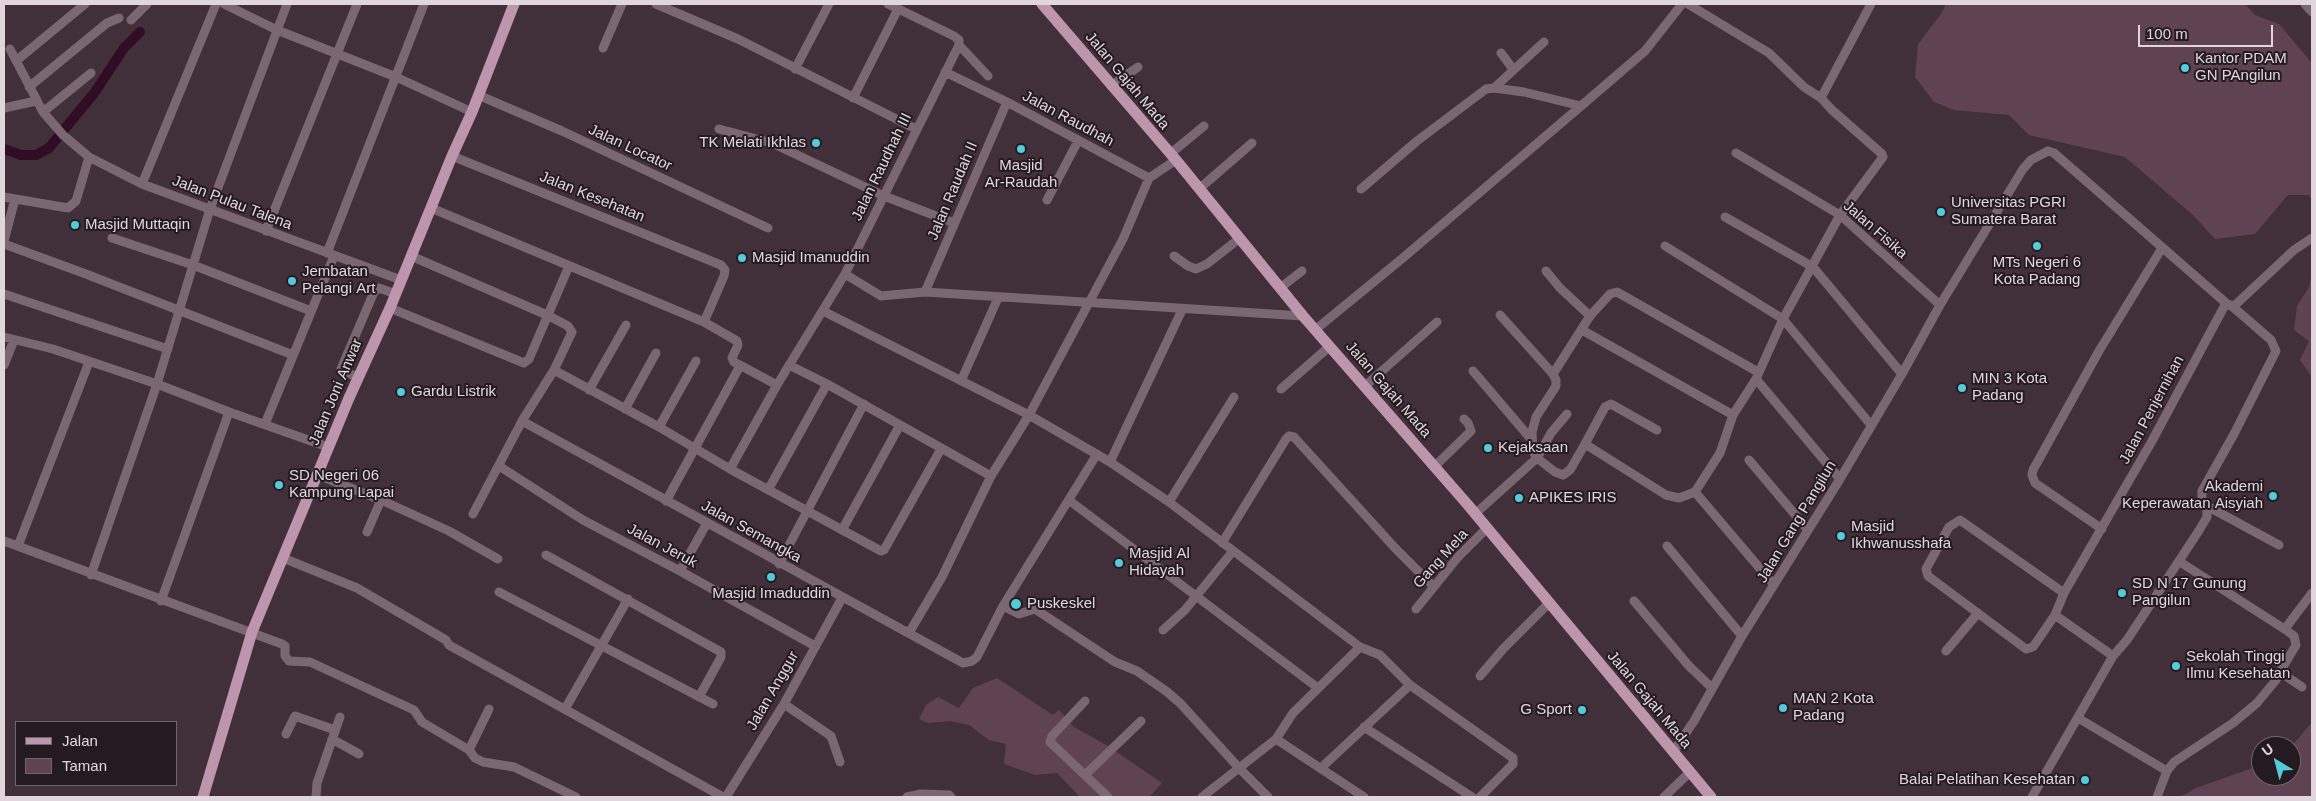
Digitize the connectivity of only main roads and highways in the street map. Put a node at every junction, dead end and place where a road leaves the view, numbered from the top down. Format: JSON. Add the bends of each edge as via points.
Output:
{"nodes":[{"id":1,"x":514,"y":4,"type":"edge"},
{"id":2,"x":1042,"y":4,"type":"edge"},
{"id":3,"x":203,"y":797,"type":"edge"},
{"id":4,"x":1711,"y":797,"type":"edge"}],
"edges":[{"from":1,"to":3,"type":"main road","name":"Jalan Joni Anwar","via":[[472,112],[252,632]]},
{"from":2,"to":4,"type":"main road","name":"Jalan Gajah Mada"}]}
